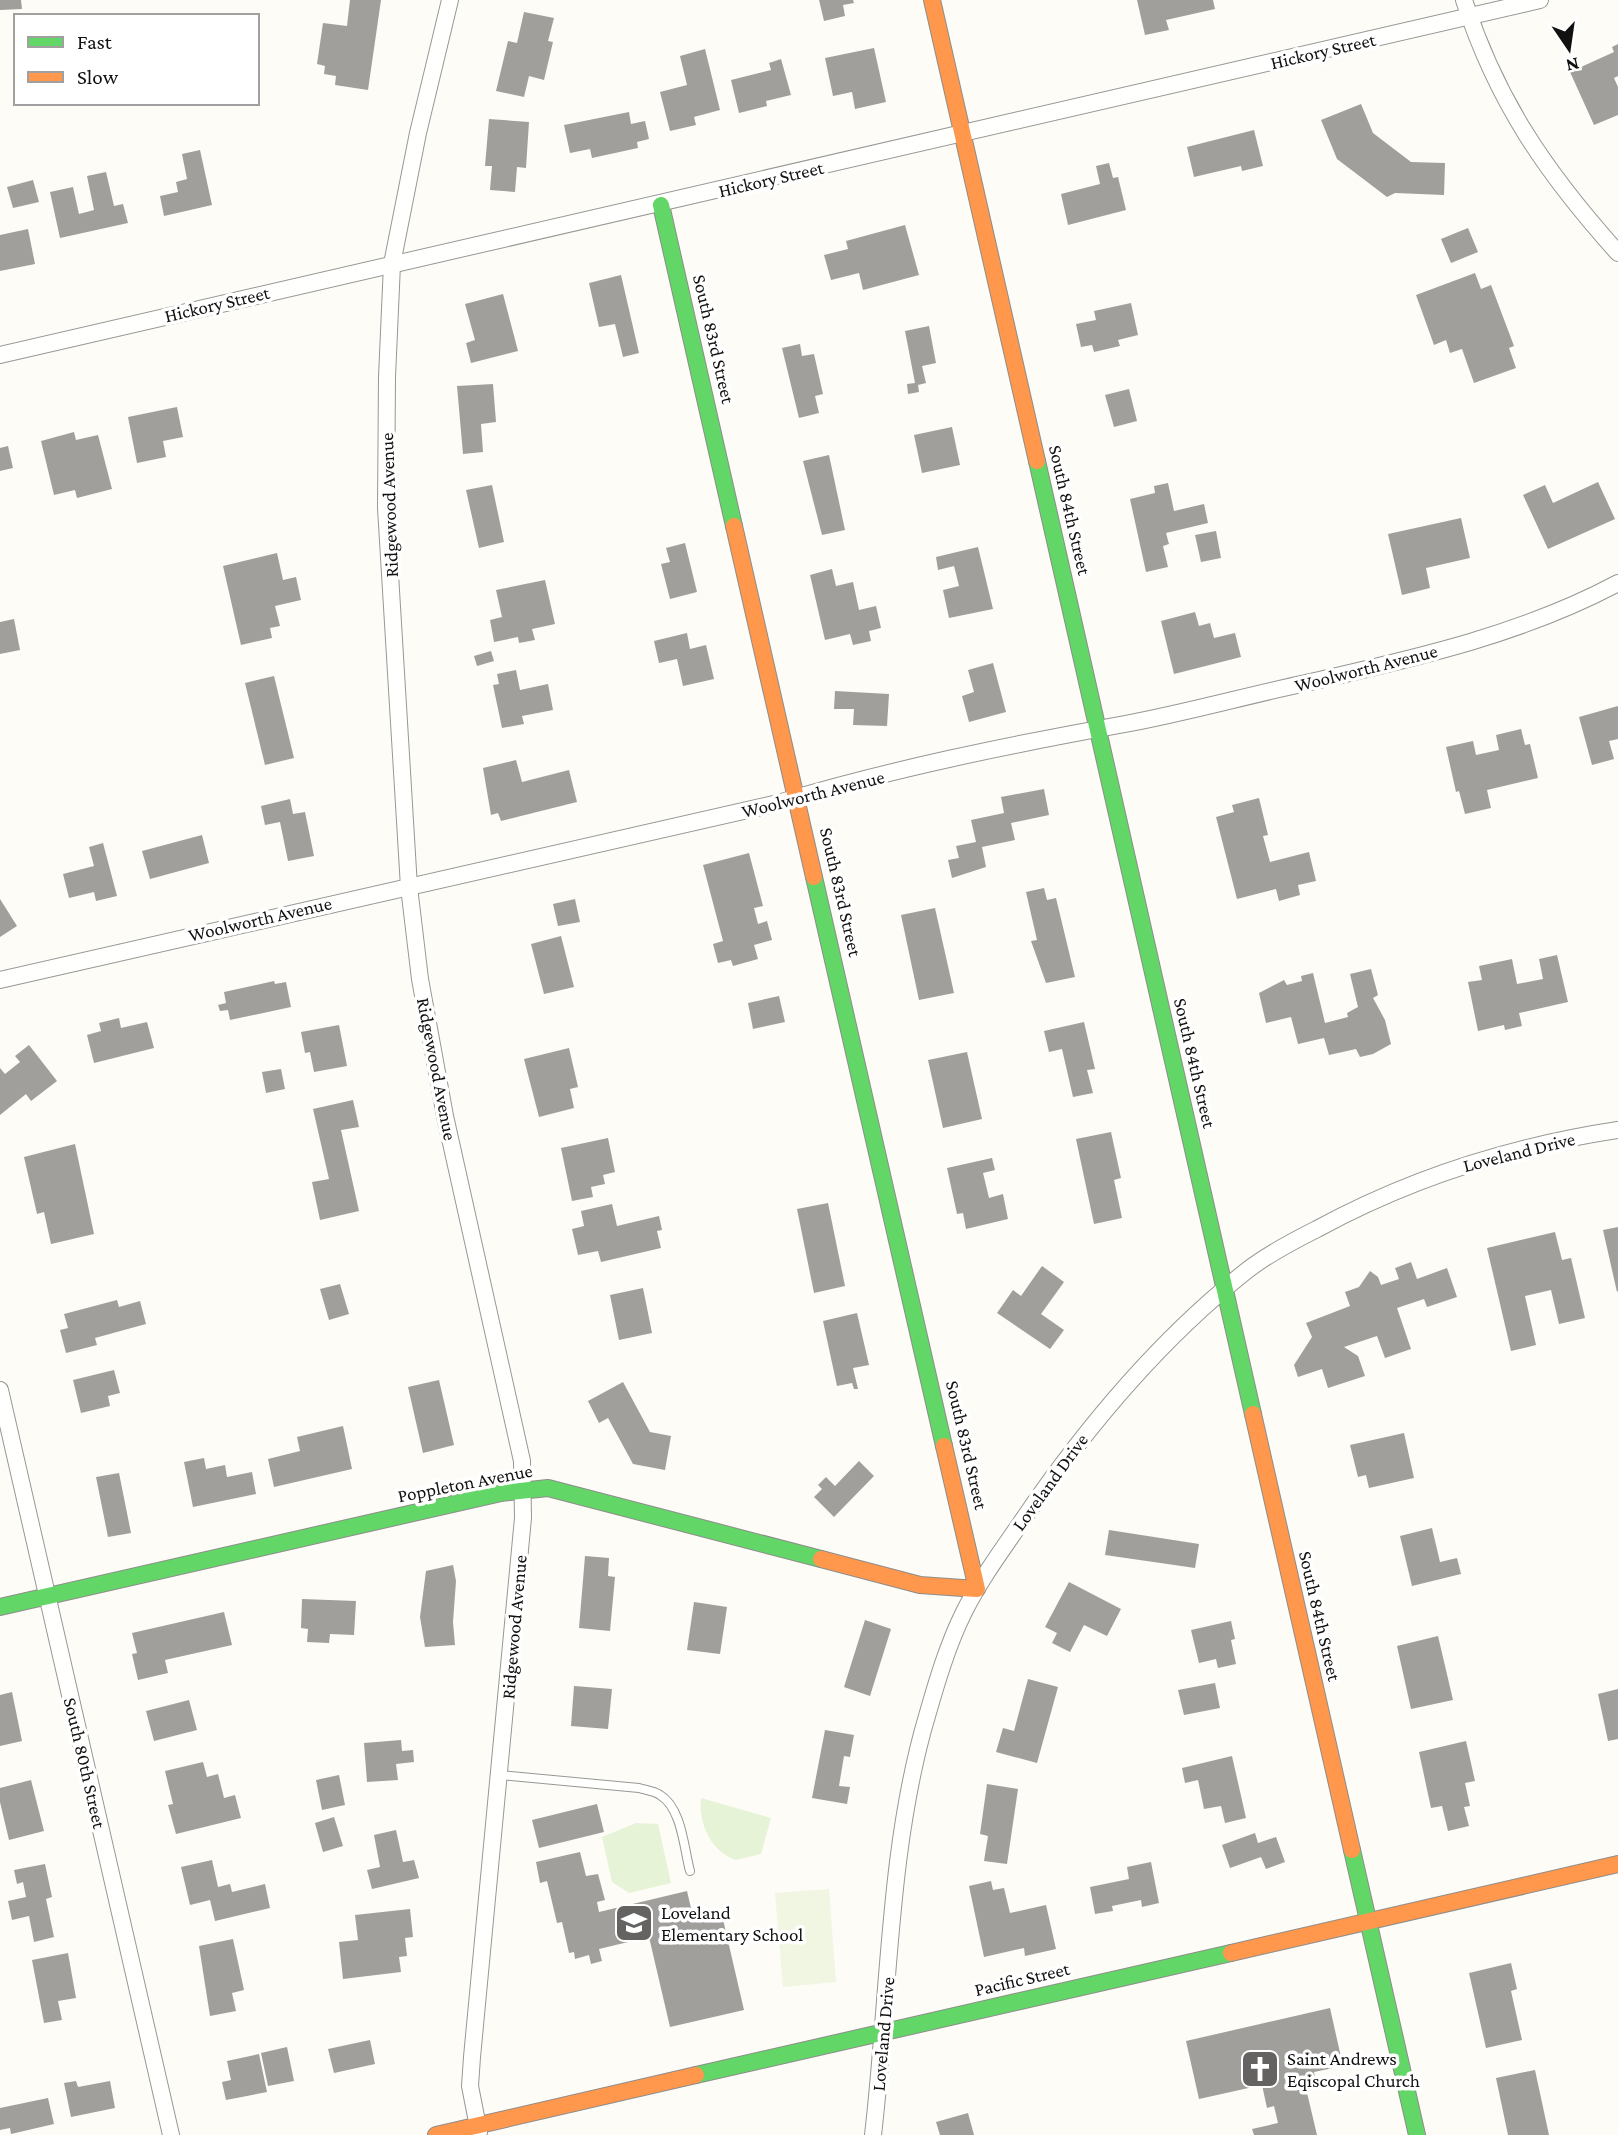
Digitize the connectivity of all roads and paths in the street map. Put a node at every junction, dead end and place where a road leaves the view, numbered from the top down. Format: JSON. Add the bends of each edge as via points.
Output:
{"nodes":[{"id":1,"x":450,"y":0,"type":"edge"},
{"id":2,"x":932,"y":0,"type":"edge"},
{"id":3,"x":1464,"y":0,"type":"edge"},
{"id":4,"x":1540,"y":0,"type":"edge"},
{"id":5,"x":1470,"y":17,"type":"junction"},
{"id":6,"x":962,"y":135,"type":"junction"},
{"id":7,"x":661,"y":205,"type":"junction"},
{"id":8,"x":1618,"y":253,"type":"edge"},
{"id":9,"x":392,"y":264,"type":"junction"},
{"id":10,"x":0,"y":355,"type":"edge"},
{"id":11,"x":1618,"y":583,"type":"edge"},
{"id":12,"x":1098,"y":728,"type":"junction"},
{"id":13,"x":797,"y":798,"type":"junction"},
{"id":14,"x":409,"y":887,"type":"junction"},
{"id":15,"x":0,"y":980,"type":"edge"},
{"id":16,"x":1618,"y":1130,"type":"edge"},
{"id":17,"x":1225,"y":1291,"type":"junction"},
{"id":18,"x":0,"y":1390,"type":"edge"},
{"id":19,"x":522,"y":1491,"type":"junction"},
{"id":20,"x":976,"y":1589,"type":"junction"},
{"id":21,"x":47,"y":1597,"type":"junction"},
{"id":22,"x":0,"y":1607,"type":"edge"},
{"id":23,"x":500,"y":1775,"type":"junction"},
{"id":24,"x":1618,"y":1864,"type":"edge"},
{"id":25,"x":690,"y":1871,"type":"dead end"},
{"id":26,"x":1367,"y":1922,"type":"junction"},
{"id":27,"x":883,"y":2033,"type":"junction"},
{"id":28,"x":479,"y":2130,"type":"edge"},
{"id":29,"x":172,"y":2135,"type":"edge"},
{"id":30,"x":436,"y":2135,"type":"edge"},
{"id":31,"x":873,"y":2135,"type":"edge"},
{"id":32,"x":1417,"y":2135,"type":"edge"}],
"edges":[{"from":1,"to":9,"type":"street","name":"Ridgewood Avenue"},
{"from":2,"to":6,"type":"main road","name":"South 84th Street"},
{"from":3,"to":5,"type":"street"},
{"from":4,"to":5,"type":"street","name":"Hickory Street"},
{"from":5,"to":6,"type":"street","name":"Hickory Street"},
{"from":5,"to":8,"type":"street","via":[[1510,108],[1536,153]]},
{"from":6,"to":7,"type":"street","name":"Hickory Street"},
{"from":6,"to":12,"type":"main road","name":"South 84th Street"},
{"from":7,"to":9,"type":"street","name":"Hickory Street"},
{"from":7,"to":13,"type":"main road","name":"South 83rd Street"},
{"from":9,"to":10,"type":"street","name":"Hickory Street"},
{"from":9,"to":14,"type":"street","name":"Ridgewood Avenue","via":[[386,508]]},
{"from":11,"to":12,"type":"street","name":"Woolworth Avenue","via":[[1465,643]]},
{"from":12,"to":13,"type":"street","name":"Woolworth Avenue"},
{"from":12,"to":17,"type":"main road","name":"South 84th Street"},
{"from":13,"to":14,"type":"street","name":"Woolworth Avenue"},
{"from":13,"to":20,"type":"main road","name":"South 83rd Street"},
{"from":14,"to":15,"type":"street","name":"Woolworth Avenue"},
{"from":14,"to":19,"type":"street","name":"Ridgewood Avenue","via":[[444,1116],[506,1382],[522,1461]]},
{"from":16,"to":17,"type":"street","name":"Loveland Drive","via":[[1501,1153],[1421,1180],[1300,1238],[1247,1271]]},
{"from":17,"to":20,"type":"street","name":"Loveland Drive","via":[[1154,1356],[1093,1424],[1055,1471]]},
{"from":17,"to":26,"type":"main road","name":"South 84th Street"},
{"from":18,"to":21,"type":"street","name":"South 80th Street"},
{"from":19,"to":20,"type":"main road","name":"Poppleton Avenue","via":[[562,1490],[920,1585]]},
{"from":19,"to":21,"type":"main road","name":"Poppleton Avenue"},
{"from":19,"to":23,"type":"street","name":"Ridgewood Avenue"},
{"from":20,"to":27,"type":"street","name":"Loveland Drive","via":[[939,1678],[917,1757]]},
{"from":21,"to":22,"type":"main road","name":"Poppleton Avenue"},
{"from":21,"to":29,"type":"street","name":"South 80th Street"},
{"from":23,"to":25,"type":"lane","via":[[660,1794],[676,1817]]},
{"from":23,"to":28,"type":"street","name":"Ridgewood Avenue","via":[[470,2086]]},
{"from":24,"to":26,"type":"main road","name":"Pacific Street"},
{"from":26,"to":27,"type":"main road","name":"Pacific Street"},
{"from":26,"to":32,"type":"main road","name":"South 84th Street"},
{"from":27,"to":28,"type":"main road","name":"Pacific Street"},
{"from":27,"to":31,"type":"street","name":"Loveland Drive"},
{"from":28,"to":30,"type":"main road","name":"Pacific Street"}]}
